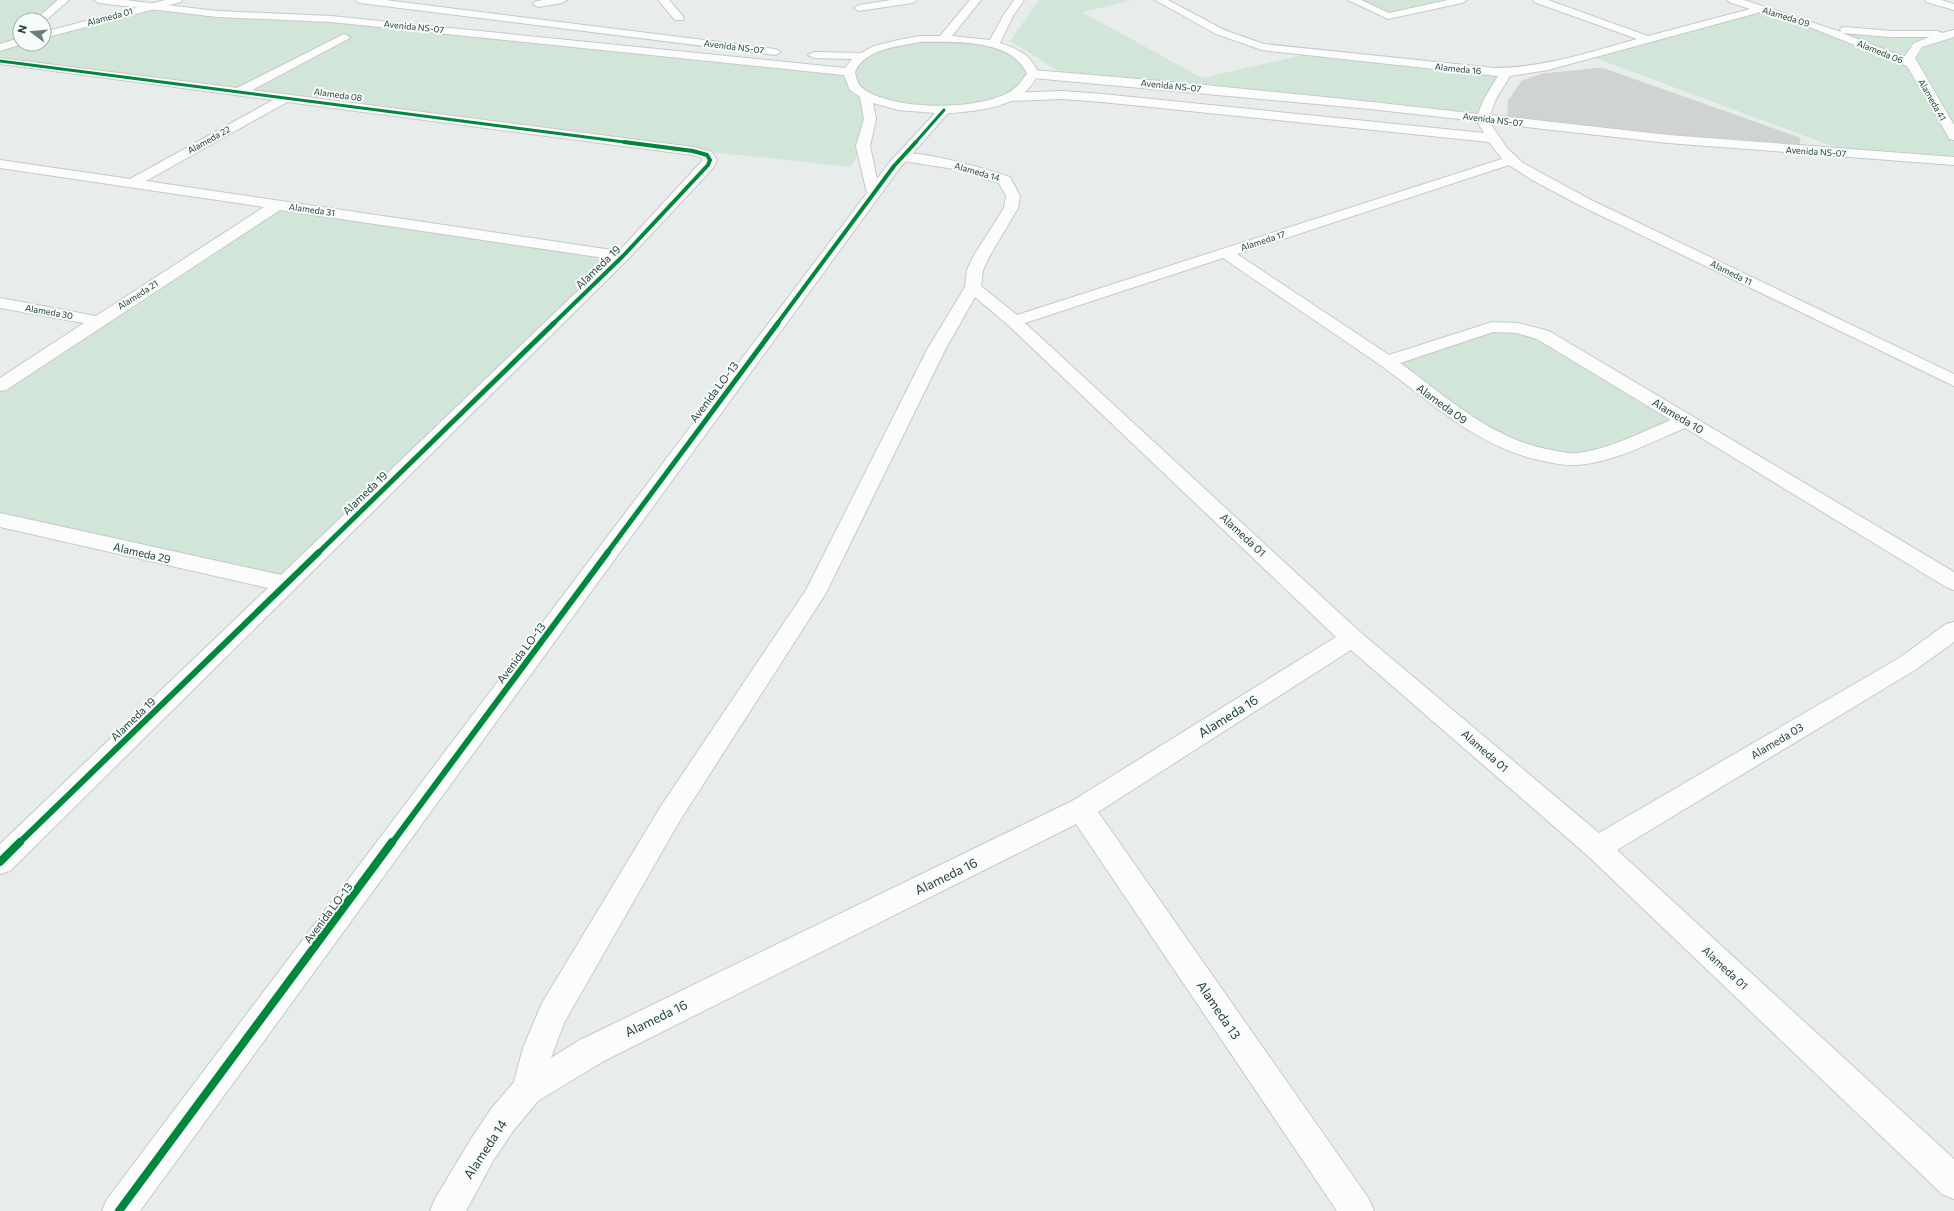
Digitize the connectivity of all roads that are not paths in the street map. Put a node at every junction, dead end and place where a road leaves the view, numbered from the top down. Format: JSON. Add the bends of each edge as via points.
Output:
{"nodes":[{"id":1,"x":64,"y":0,"type":"edge"},
{"id":2,"x":99,"y":0,"type":"edge"},
{"id":3,"x":177,"y":0,"type":"edge"},
{"id":4,"x":360,"y":0,"type":"edge"},
{"id":5,"x":562,"y":0,"type":"edge"},
{"id":6,"x":663,"y":0,"type":"edge"},
{"id":7,"x":849,"y":0,"type":"edge"},
{"id":8,"x":912,"y":0,"type":"edge"},
{"id":9,"x":976,"y":0,"type":"edge"},
{"id":10,"x":1019,"y":0,"type":"edge"},
{"id":11,"x":1160,"y":0,"type":"edge"},
{"id":12,"x":1352,"y":0,"type":"edge"},
{"id":13,"x":1462,"y":0,"type":"edge"},
{"id":14,"x":1538,"y":0,"type":"edge"},
{"id":15,"x":1733,"y":0,"type":"edge"},
{"id":16,"x":1930,"y":0,"type":"edge"},
{"id":17,"x":538,"y":4,"type":"dead end"},
{"id":18,"x":154,"y":6,"type":"junction"},
{"id":19,"x":1954,"y":7,"type":"edge"},
{"id":20,"x":859,"y":8,"type":"junction"},
{"id":21,"x":1760,"y":9,"type":"junction"},
{"id":22,"x":50,"y":12,"type":"edge"},
{"id":23,"x":869,"y":16,"type":"dead end"},
{"id":24,"x":679,"y":18,"type":"dead end"},
{"id":25,"x":1816,"y":26,"type":"junction"},
{"id":26,"x":52,"y":33,"type":"edge"},
{"id":27,"x":1954,"y":33,"type":"edge"},
{"id":28,"x":344,"y":37,"type":"dead end"},
{"id":29,"x":944,"y":38,"type":"junction"},
{"id":30,"x":1649,"y":40,"type":"junction"},
{"id":31,"x":12,"y":42,"type":"edge"},
{"id":32,"x":994,"y":44,"type":"junction"},
{"id":33,"x":0,"y":48,"type":"edge"},
{"id":34,"x":775,"y":52,"type":"junction"},
{"id":35,"x":789,"y":53,"type":"dead end"},
{"id":36,"x":804,"y":54,"type":"dead end"},
{"id":37,"x":863,"y":56,"type":"junction"},
{"id":38,"x":728,"y":58,"type":"junction"},
{"id":39,"x":0,"y":61,"type":"edge"},
{"id":40,"x":1911,"y":64,"type":"junction"},
{"id":41,"x":849,"y":72,"type":"junction"},
{"id":42,"x":1506,"y":72,"type":"junction"},
{"id":43,"x":1033,"y":74,"type":"junction"},
{"id":44,"x":1147,"y":84,"type":"junction"},
{"id":45,"x":239,"y":92,"type":"junction"},
{"id":46,"x":1062,"y":95,"type":"junction"},
{"id":47,"x":866,"y":96,"type":"junction"},
{"id":48,"x":287,"y":97,"type":"junction"},
{"id":49,"x":1011,"y":97,"type":"junction"},
{"id":50,"x":944,"y":110,"type":"junction"},
{"id":51,"x":1482,"y":119,"type":"junction"},
{"id":52,"x":1954,"y":136,"type":"edge"},
{"id":53,"x":1492,"y":138,"type":"junction"},
{"id":54,"x":674,"y":148,"type":"joint"},
{"id":55,"x":902,"y":157,"type":"junction"},
{"id":56,"x":1511,"y":160,"type":"junction"},
{"id":57,"x":1954,"y":161,"type":"edge"},
{"id":58,"x":0,"y":164,"type":"edge"},
{"id":59,"x":132,"y":184,"type":"junction"},
{"id":60,"x":874,"y":194,"type":"junction"},
{"id":61,"x":277,"y":205,"type":"junction"},
{"id":62,"x":1226,"y":253,"type":"junction"},
{"id":63,"x":624,"y":256,"type":"junction"},
{"id":64,"x":973,"y":287,"type":"junction"},
{"id":65,"x":0,"y":303,"type":"edge"},
{"id":66,"x":98,"y":321,"type":"junction"},
{"id":67,"x":1014,"y":321,"type":"junction"},
{"id":68,"x":1386,"y":362,"type":"junction"},
{"id":69,"x":1954,"y":381,"type":"edge"},
{"id":70,"x":0,"y":386,"type":"edge"},
{"id":71,"x":1686,"y":421,"type":"junction"},
{"id":72,"x":0,"y":520,"type":"edge"},
{"id":73,"x":1954,"y":582,"type":"edge"},
{"id":74,"x":285,"y":584,"type":"junction"},
{"id":75,"x":1954,"y":630,"type":"edge"},
{"id":76,"x":1352,"y":638,"type":"junction"},
{"id":77,"x":1081,"y":809,"type":"junction"},
{"id":78,"x":1597,"y":848,"type":"junction"},
{"id":79,"x":0,"y":862,"type":"edge"},
{"id":80,"x":527,"y":1090,"type":"junction"},
{"id":81,"x":1954,"y":1182,"type":"edge"},
{"id":82,"x":119,"y":1211,"type":"edge"},
{"id":83,"x":447,"y":1211,"type":"edge"},
{"id":84,"x":1357,"y":1211,"type":"edge"}],
"edges":[{"from":1,"to":22,"type":"street"},
{"from":2,"to":18,"type":"street","name":"Avenida NS-07"},
{"from":3,"to":18,"type":"street","name":"Alameda 01"},
{"from":4,"to":34,"type":"street","name":"Avenida NS-07"},
{"from":5,"to":17,"type":"street"},
{"from":6,"to":24,"type":"street"},
{"from":7,"to":20,"type":"street"},
{"from":8,"to":20,"type":"street"},
{"from":9,"to":29,"type":"street"},
{"from":10,"to":32,"type":"street"},
{"from":11,"to":42,"type":"street","name":"Alameda 16","via":[[1220,32],[1262,47]]},
{"from":12,"to":13,"type":"street","via":[[1388,16]]},
{"from":14,"to":30,"type":"street"},
{"from":15,"to":21,"type":"street","name":"Alameda 09"},
{"from":16,"to":19,"type":"street"},
{"from":18,"to":26,"type":"street","name":"Alameda 01"},
{"from":18,"to":38,"type":"street","name":"Avenida NS-07","via":[[217,14],[331,19]]},
{"from":20,"to":23,"type":"street"},
{"from":21,"to":25,"type":"street","name":"Alameda 09"},
{"from":21,"to":30,"type":"street","name":"Alameda 16"},
{"from":25,"to":27,"type":"street","via":[[1891,34]]},
{"from":25,"to":40,"type":"street","name":"Alameda 06"},
{"from":27,"to":40,"type":"street","name":"Alameda 06","via":[[1918,45],[1910,57]]},
{"from":28,"to":45,"type":"street"},
{"from":29,"to":32,"type":"street"},
{"from":29,"to":37,"type":"street","via":[[898,43],[878,48]]},
{"from":30,"to":42,"type":"street","name":"Alameda 16","via":[[1544,68]]},
{"from":31,"to":33,"type":"street"},
{"from":32,"to":43,"type":"street","via":[[1015,52],[1028,62]]},
{"from":34,"to":35,"type":"street","name":"Avenida NS-07"},
{"from":34,"to":38,"type":"street","name":"Avenida NS-07"},
{"from":36,"to":37,"type":"street"},
{"from":37,"to":41,"type":"street"},
{"from":38,"to":41,"type":"street","name":"Avenida NS-07"},
{"from":39,"to":45,"type":"street","name":"Alameda 08"},
{"from":40,"to":52,"type":"street","name":"Alameda 41"},
{"from":41,"to":47,"type":"street","via":[[855,88]]},
{"from":42,"to":51,"type":"street"},
{"from":43,"to":44,"type":"street","name":"Avenida NS-07"},
{"from":43,"to":49,"type":"street","via":[[1026,86]]},
{"from":44,"to":46,"type":"street"},
{"from":44,"to":51,"type":"street","name":"Avenida NS-07","via":[[1370,105]]},
{"from":45,"to":48,"type":"street","name":"Alameda 08"},
{"from":46,"to":49,"type":"street","name":"Avenida NS-07"},
{"from":46,"to":53,"type":"street","name":"Avenida NS-07"},
{"from":47,"to":50,"type":"street","via":[[896,106]]},
{"from":47,"to":60,"type":"street","via":[[870,119],[863,146]]},
{"from":48,"to":54,"type":"street","name":"Alameda 08"},
{"from":48,"to":59,"type":"street","name":"Alameda 22"},
{"from":49,"to":50,"type":"street","via":[[976,107]]},
{"from":50,"to":55,"type":"street","name":"Avenida LO-13"},
{"from":51,"to":53,"type":"street","name":"Alameda 11"},
{"from":51,"to":57,"type":"street","name":"Avenida NS-07","via":[[1668,139]]},
{"from":53,"to":56,"type":"street","name":"Alameda 11"},
{"from":54,"to":63,"type":"street","name":"Alameda 19","via":[[706,155],[710,160],[708,165]]},
{"from":55,"to":60,"type":"street","name":"Avenida LO-13"},
{"from":55,"to":64,"type":"street","name":"Alameda 14","via":[[980,171],[1004,180],[1010,187],[1013,196],[1011,208],[975,270]]},
{"from":56,"to":62,"type":"street","name":"Alameda 17"},
{"from":56,"to":69,"type":"street","name":"Alameda 11","via":[[1586,203]]},
{"from":58,"to":59,"type":"street","name":"Alameda 31"},
{"from":59,"to":61,"type":"street","name":"Alameda 31"},
{"from":60,"to":82,"type":"street","name":"Avenida LO-13"},
{"from":61,"to":63,"type":"street","name":"Alameda 31"},
{"from":61,"to":66,"type":"street","name":"Alameda 21"},
{"from":62,"to":67,"type":"street","name":"Alameda 17"},
{"from":62,"to":68,"type":"street","name":"Alameda 09"},
{"from":63,"to":74,"type":"street","name":"Alameda 19"},
{"from":64,"to":67,"type":"street","name":"Alameda 01"},
{"from":64,"to":80,"type":"street","via":[[936,350],[815,593],[670,814],[553,1013],[538,1048]]},
{"from":65,"to":66,"type":"street","name":"Alameda 30"},
{"from":66,"to":70,"type":"street","name":"Alameda 21"},
{"from":67,"to":76,"type":"street","name":"Alameda 01"},
{"from":68,"to":71,"type":"street","name":"Alameda 10","via":[[1492,327],[1530,330],[1561,344]]},
{"from":68,"to":71,"type":"street","name":"Alameda 09","via":[[1484,433],[1508,445],[1559,458],[1577,459],[1597,455]]},
{"from":71,"to":73,"type":"street","name":"Alameda 10"},
{"from":72,"to":74,"type":"street","name":"Alameda 29"},
{"from":74,"to":79,"type":"street","name":"Alameda 19"},
{"from":75,"to":78,"type":"street","name":"Alameda 03","via":[[1907,664]]},
{"from":76,"to":77,"type":"street","name":"Alameda 16"},
{"from":76,"to":78,"type":"street","name":"Alameda 01"},
{"from":77,"to":80,"type":"street","name":"Alameda 16","via":[[591,1051]]},
{"from":77,"to":84,"type":"street","name":"Alameda 13"},
{"from":78,"to":81,"type":"street","name":"Alameda 01"},
{"from":80,"to":83,"type":"street","name":"Alameda 14","via":[[482,1150]]}]}
